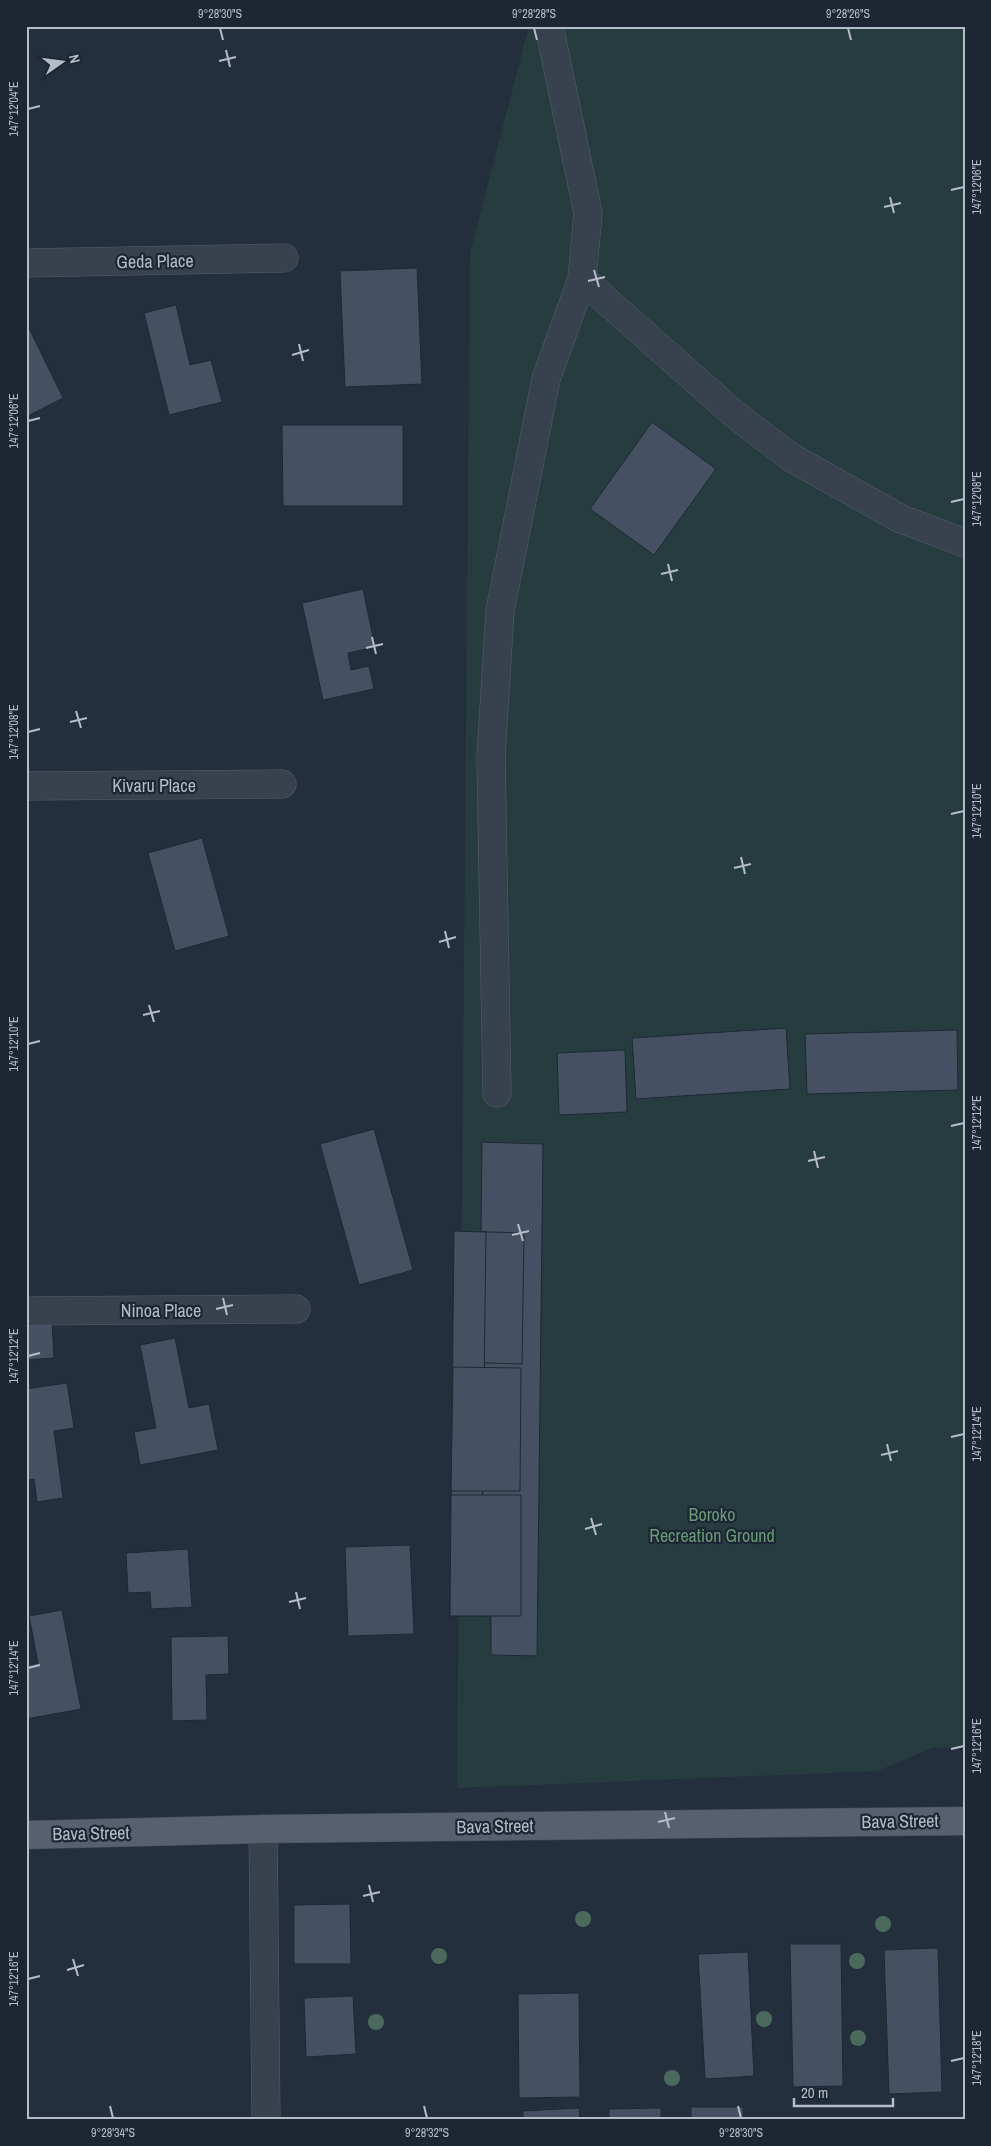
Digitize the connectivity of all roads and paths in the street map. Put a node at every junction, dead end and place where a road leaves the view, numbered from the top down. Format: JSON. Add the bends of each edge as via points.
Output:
{"nodes":[{"id":1,"x":548,"y":26,"type":"edge"},
{"id":2,"x":284,"y":258,"type":"dead end"},
{"id":3,"x":26,"y":264,"type":"edge"},
{"id":4,"x":582,"y":279,"type":"junction"},
{"id":5,"x":965,"y":543,"type":"edge"},
{"id":6,"x":282,"y":784,"type":"dead end"},
{"id":7,"x":26,"y":786,"type":"edge"},
{"id":8,"x":497,"y":1093,"type":"dead end"},
{"id":9,"x":296,"y":1309,"type":"dead end"},
{"id":10,"x":26,"y":1311,"type":"edge"},
{"id":11,"x":965,"y":1821,"type":"edge"},
{"id":12,"x":263,"y":1829,"type":"junction"},
{"id":13,"x":26,"y":1835,"type":"edge"},
{"id":14,"x":266,"y":2120,"type":"edge"}],
"edges":[{"from":1,"to":4,"type":"street","via":[[588,213]]},
{"from":2,"to":3,"type":"street","name":"Geda Place"},
{"from":4,"to":5,"type":"street","via":[[733,413],[792,458],[901,520]]},
{"from":4,"to":8,"type":"street","via":[[546,379],[500,610],[491,756]]},
{"from":6,"to":7,"type":"street","name":"Kivaru Place"},
{"from":9,"to":10,"type":"street","name":"Ninoa Place"},
{"from":11,"to":12,"type":"main road","name":"Bava Street"},
{"from":12,"to":13,"type":"main road","name":"Bava Street"},
{"from":12,"to":14,"type":"street"}]}
